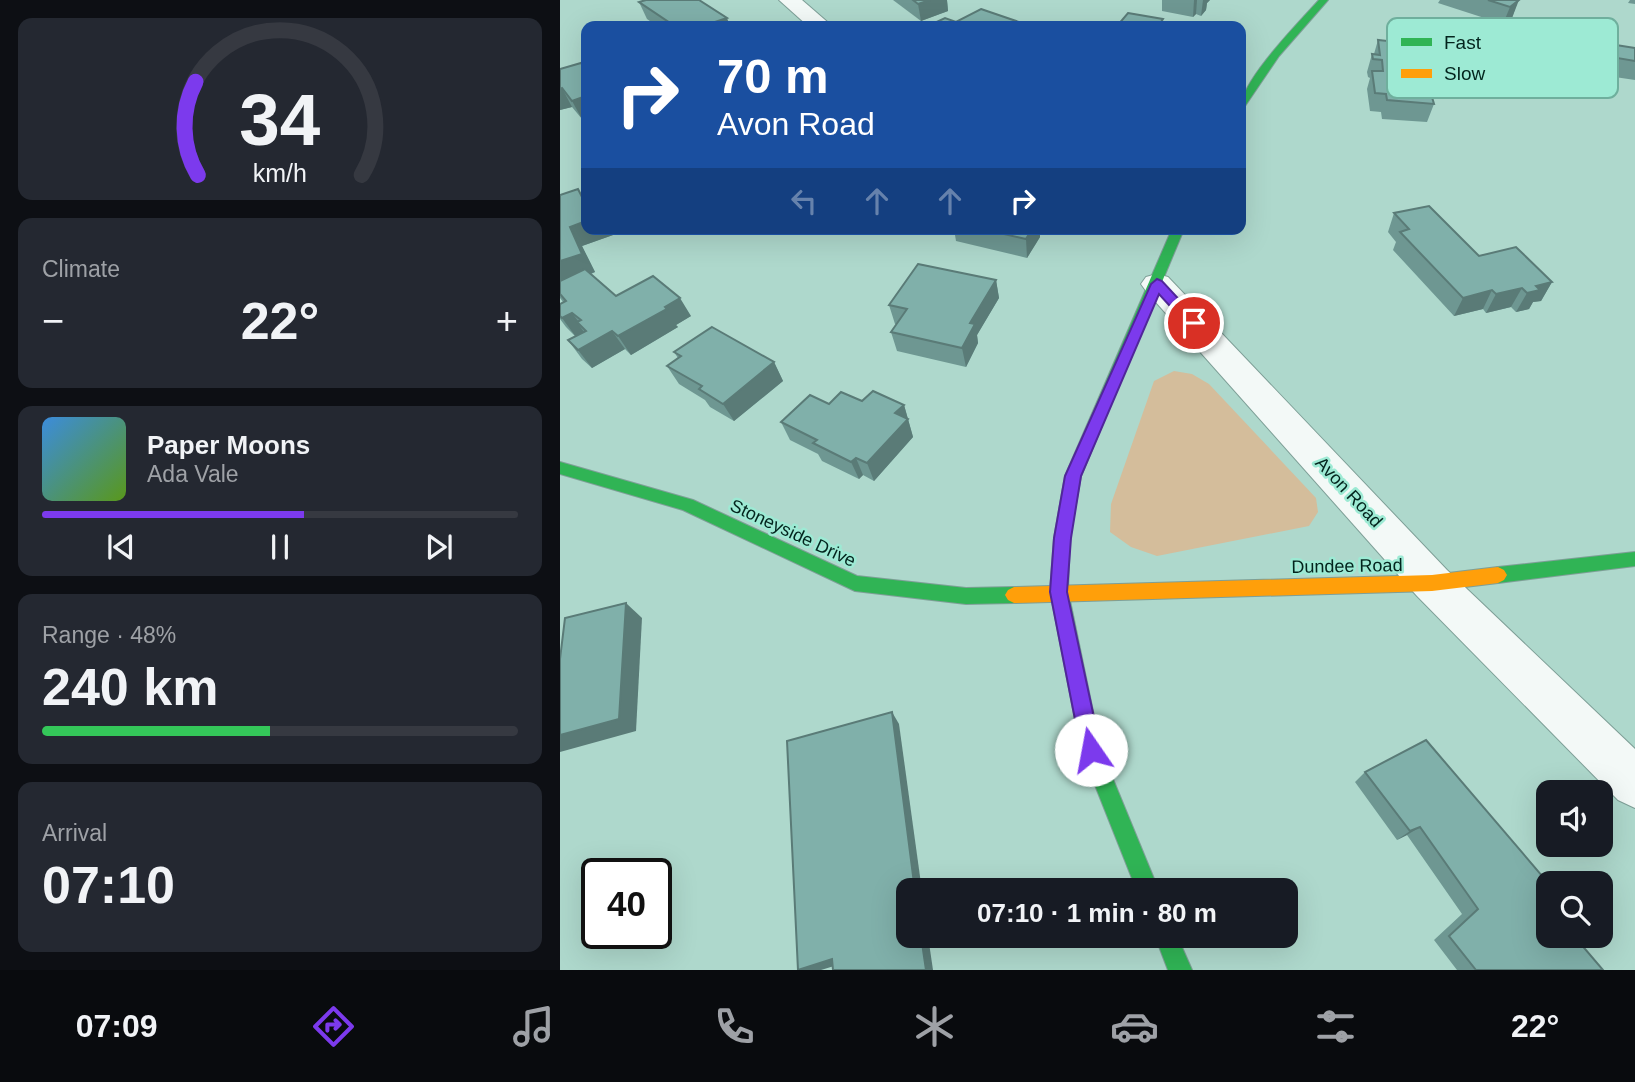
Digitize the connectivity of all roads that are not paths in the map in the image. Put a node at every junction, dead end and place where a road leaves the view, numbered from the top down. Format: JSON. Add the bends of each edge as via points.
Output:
{"nodes":[{"id":1,"x":789,"y":0,"type":"edge"},
{"id":2,"x":1324,"y":0,"type":"edge"},
{"id":3,"x":815,"y":21,"type":"edge"},
{"id":4,"x":1246,"y":97,"type":"edge"},
{"id":5,"x":1176,"y":235,"type":"edge"},
{"id":6,"x":1157,"y":284,"type":"junction"},
{"id":7,"x":560,"y":468,"type":"edge"},
{"id":8,"x":1635,"y":559,"type":"edge"},
{"id":9,"x":1432,"y":583,"type":"junction"},
{"id":10,"x":1059,"y":592,"type":"junction"},
{"id":11,"x":1635,"y":783,"type":"edge"},
{"id":12,"x":1143,"y":878,"type":"edge"},
{"id":13,"x":1171,"y":948,"type":"edge"},
{"id":14,"x":1180,"y":970,"type":"edge"}],
"edges":[{"from":1,"to":3,"type":"street"},
{"from":2,"to":4,"type":"street","via":[[1276,54]]},
{"from":5,"to":6,"type":"street"},
{"from":6,"to":9,"type":"street","name":"Avon Road"},
{"from":6,"to":10,"type":"street","via":[[1073,476]]},
{"from":7,"to":10,"type":"street","name":"Stoneyside Drive","via":[[687,505],[855,583],[966,596]]},
{"from":8,"to":9,"type":"street","name":"Dundee Road"},
{"from":9,"to":10,"type":"street","name":"Dundee Road"},
{"from":9,"to":11,"type":"street","name":"Avon Road"},
{"from":10,"to":12,"type":"street","via":[[1091,750]]},
{"from":13,"to":14,"type":"street"}]}
